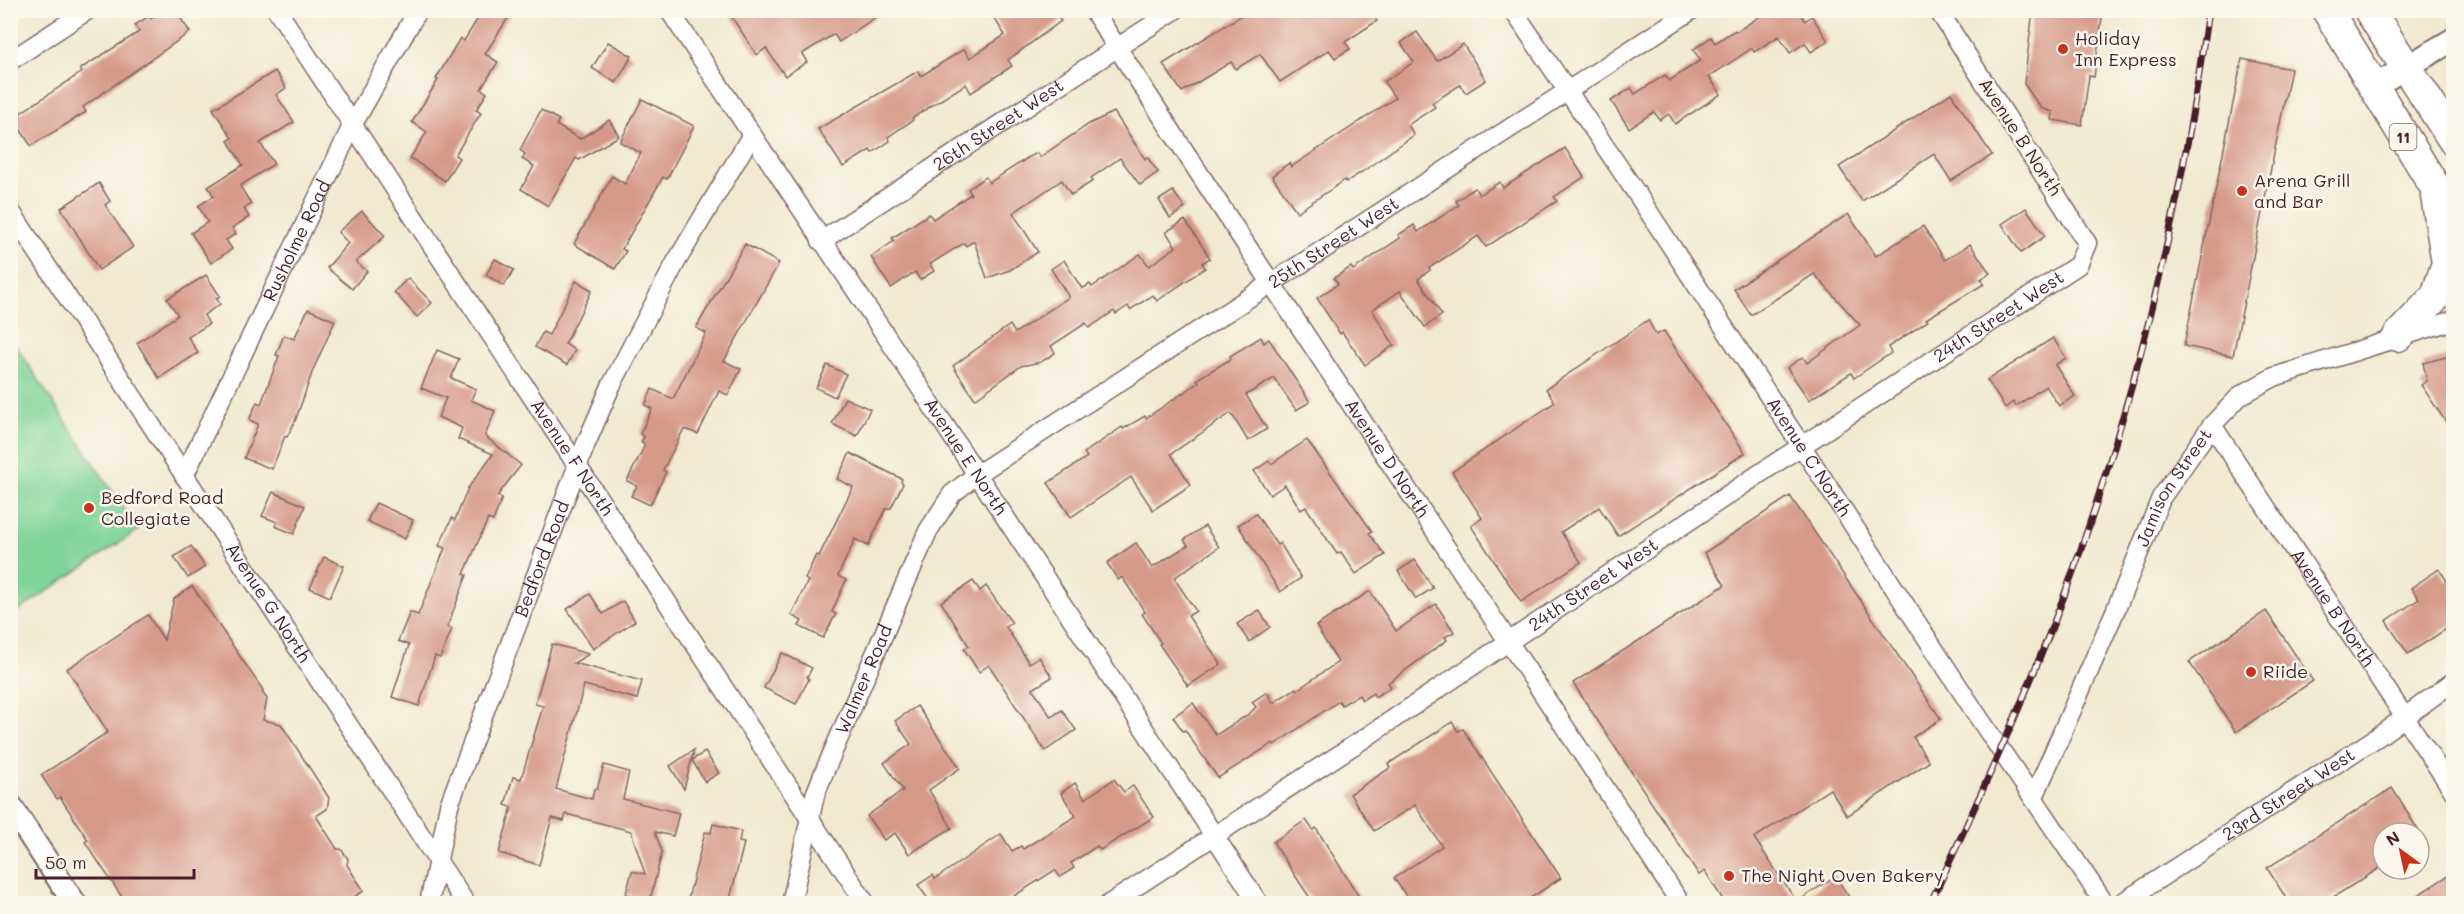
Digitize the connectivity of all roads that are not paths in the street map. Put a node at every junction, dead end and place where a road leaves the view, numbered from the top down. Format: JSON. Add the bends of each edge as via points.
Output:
{"nodes":[{"id":1,"x":88,"y":10,"type":"edge"},
{"id":2,"x":277,"y":10,"type":"edge"},
{"id":3,"x":418,"y":10,"type":"edge"},
{"id":4,"x":669,"y":10,"type":"edge"},
{"id":5,"x":1094,"y":10,"type":"edge"},
{"id":6,"x":1175,"y":10,"type":"edge"},
{"id":7,"x":1513,"y":10,"type":"edge"},
{"id":8,"x":1692,"y":10,"type":"edge"},
{"id":9,"x":1938,"y":10,"type":"edge"},
{"id":10,"x":2327,"y":10,"type":"edge"},
{"id":11,"x":2369,"y":10,"type":"edge"},
{"id":12,"x":2454,"y":39,"type":"edge"},
{"id":13,"x":1118,"y":48,"type":"junction"},
{"id":14,"x":10,"y":61,"type":"edge"},
{"id":15,"x":2406,"y":69,"type":"junction"},
{"id":16,"x":2373,"y":87,"type":"junction"},
{"id":17,"x":1568,"y":92,"type":"junction"},
{"id":18,"x":353,"y":124,"type":"junction"},
{"id":19,"x":751,"y":136,"type":"junction"},
{"id":20,"x":2454,"y":141,"type":"edge"},
{"id":21,"x":2434,"y":187,"type":"junction"},
{"id":22,"x":10,"y":210,"type":"edge"},
{"id":23,"x":2454,"y":218,"type":"edge"},
{"id":24,"x":821,"y":242,"type":"junction"},
{"id":25,"x":2078,"y":265,"type":"joint"},
{"id":26,"x":1270,"y":283,"type":"junction"},
{"id":27,"x":2454,"y":320,"type":"edge"},
{"id":28,"x":2398,"y":336,"type":"junction"},
{"id":29,"x":2212,"y":425,"type":"junction"},
{"id":30,"x":1803,"y":445,"type":"junction"},
{"id":31,"x":577,"y":465,"type":"junction"},
{"id":32,"x":976,"y":475,"type":"junction"},
{"id":33,"x":184,"y":476,"type":"junction"},
{"id":34,"x":1509,"y":641,"type":"junction"},
{"id":35,"x":2454,"y":681,"type":"edge"},
{"id":36,"x":2404,"y":717,"type":"junction"},
{"id":37,"x":2454,"y":792,"type":"edge"},
{"id":38,"x":2034,"y":797,"type":"junction"},
{"id":39,"x":10,"y":805,"type":"edge"},
{"id":40,"x":810,"y":819,"type":"junction"},
{"id":41,"x":1213,"y":835,"type":"junction"},
{"id":42,"x":436,"y":859,"type":"junction"},
{"id":43,"x":75,"y":903,"type":"edge"},
{"id":44,"x":429,"y":903,"type":"edge"},
{"id":45,"x":466,"y":903,"type":"edge"},
{"id":46,"x":791,"y":903,"type":"edge"},
{"id":47,"x":866,"y":903,"type":"edge"},
{"id":48,"x":1110,"y":903,"type":"edge"},
{"id":49,"x":1259,"y":903,"type":"edge"},
{"id":50,"x":1681,"y":903,"type":"edge"},
{"id":51,"x":2105,"y":903,"type":"edge"},
{"id":52,"x":2120,"y":903,"type":"edge"}],
"edges":[{"from":1,"to":14,"type":"street"},
{"from":2,"to":18,"type":"street","name":"Avenue F North"},
{"from":3,"to":18,"type":"street","name":"Rusholme Road"},
{"from":4,"to":19,"type":"street","name":"Avenue E North"},
{"from":5,"to":13,"type":"street","name":"Avenue D North"},
{"from":6,"to":13,"type":"street","name":"26th Street West"},
{"from":7,"to":17,"type":"street","name":"Avenue C North"},
{"from":8,"to":17,"type":"street","name":"25th Street West"},
{"from":9,"to":25,"type":"street","name":"Avenue B North","via":[[2082,233],[2087,243]]},
{"from":10,"to":16,"type":"main road","number":"11"},
{"from":11,"to":15,"type":"main road","number":"11"},
{"from":12,"to":15,"type":"street"},
{"from":13,"to":24,"type":"street","name":"26th Street West"},
{"from":13,"to":26,"type":"street","name":"Avenue D North"},
{"from":15,"to":16,"type":"street"},
{"from":15,"to":20,"type":"main road","number":"11"},
{"from":16,"to":21,"type":"main road","number":"11"},
{"from":17,"to":26,"type":"street","name":"25th Street West"},
{"from":17,"to":30,"type":"street","name":"Avenue C North"},
{"from":18,"to":31,"type":"street","name":"Avenue F North"},
{"from":18,"to":33,"type":"street","name":"Rusholme Road"},
{"from":19,"to":24,"type":"street","name":"Avenue E North"},
{"from":19,"to":31,"type":"street","name":"Bedford Road","via":[[676,262],[611,386]]},
{"from":21,"to":23,"type":"main road","number":"11"},
{"from":21,"to":28,"type":"main road","via":[[2447,263],[2436,296]]},
{"from":22,"to":33,"type":"street","name":"Avenue G North"},
{"from":24,"to":32,"type":"street","name":"Avenue E North"},
{"from":25,"to":30,"type":"street","name":"24th Street West"},
{"from":26,"to":32,"type":"street","name":"25th Street West"},
{"from":26,"to":34,"type":"street","name":"Avenue D North"},
{"from":27,"to":28,"type":"street","name":"Jamison Street"},
{"from":28,"to":29,"type":"street","name":"Jamison Street","via":[[2274,377],[2241,395]]},
{"from":29,"to":36,"type":"street","name":"Avenue B North"},
{"from":29,"to":38,"type":"street","name":"Jamison Street","via":[[2161,498]]},
{"from":30,"to":34,"type":"street","name":"24th Street West"},
{"from":30,"to":38,"type":"street","name":"Avenue C North"},
{"from":31,"to":40,"type":"street","name":"Avenue F North"},
{"from":31,"to":42,"type":"street","name":"Bedford Road","via":[[449,805]]},
{"from":32,"to":40,"type":"street","name":"Walmer Road","via":[[952,494],[928,531],[815,795]]},
{"from":32,"to":41,"type":"street","name":"Avenue E North"},
{"from":33,"to":42,"type":"street","name":"Avenue G North"},
{"from":34,"to":41,"type":"street","name":"24th Street West"},
{"from":34,"to":50,"type":"street","name":"Avenue D North"},
{"from":35,"to":36,"type":"street","name":"23rd Street West"},
{"from":36,"to":37,"type":"street","name":"Avenue B North"},
{"from":36,"to":52,"type":"street","name":"23rd Street West"},
{"from":38,"to":51,"type":"street","name":"Avenue C North"},
{"from":39,"to":43,"type":"street"},
{"from":40,"to":46,"type":"street","name":"Walmer Road"},
{"from":40,"to":47,"type":"street","name":"Avenue F North"},
{"from":41,"to":48,"type":"street","name":"24th Street West"},
{"from":41,"to":49,"type":"street","name":"Avenue E North"},
{"from":42,"to":44,"type":"street","name":"Bedford Road"},
{"from":42,"to":45,"type":"street","name":"Avenue G North"}]}
